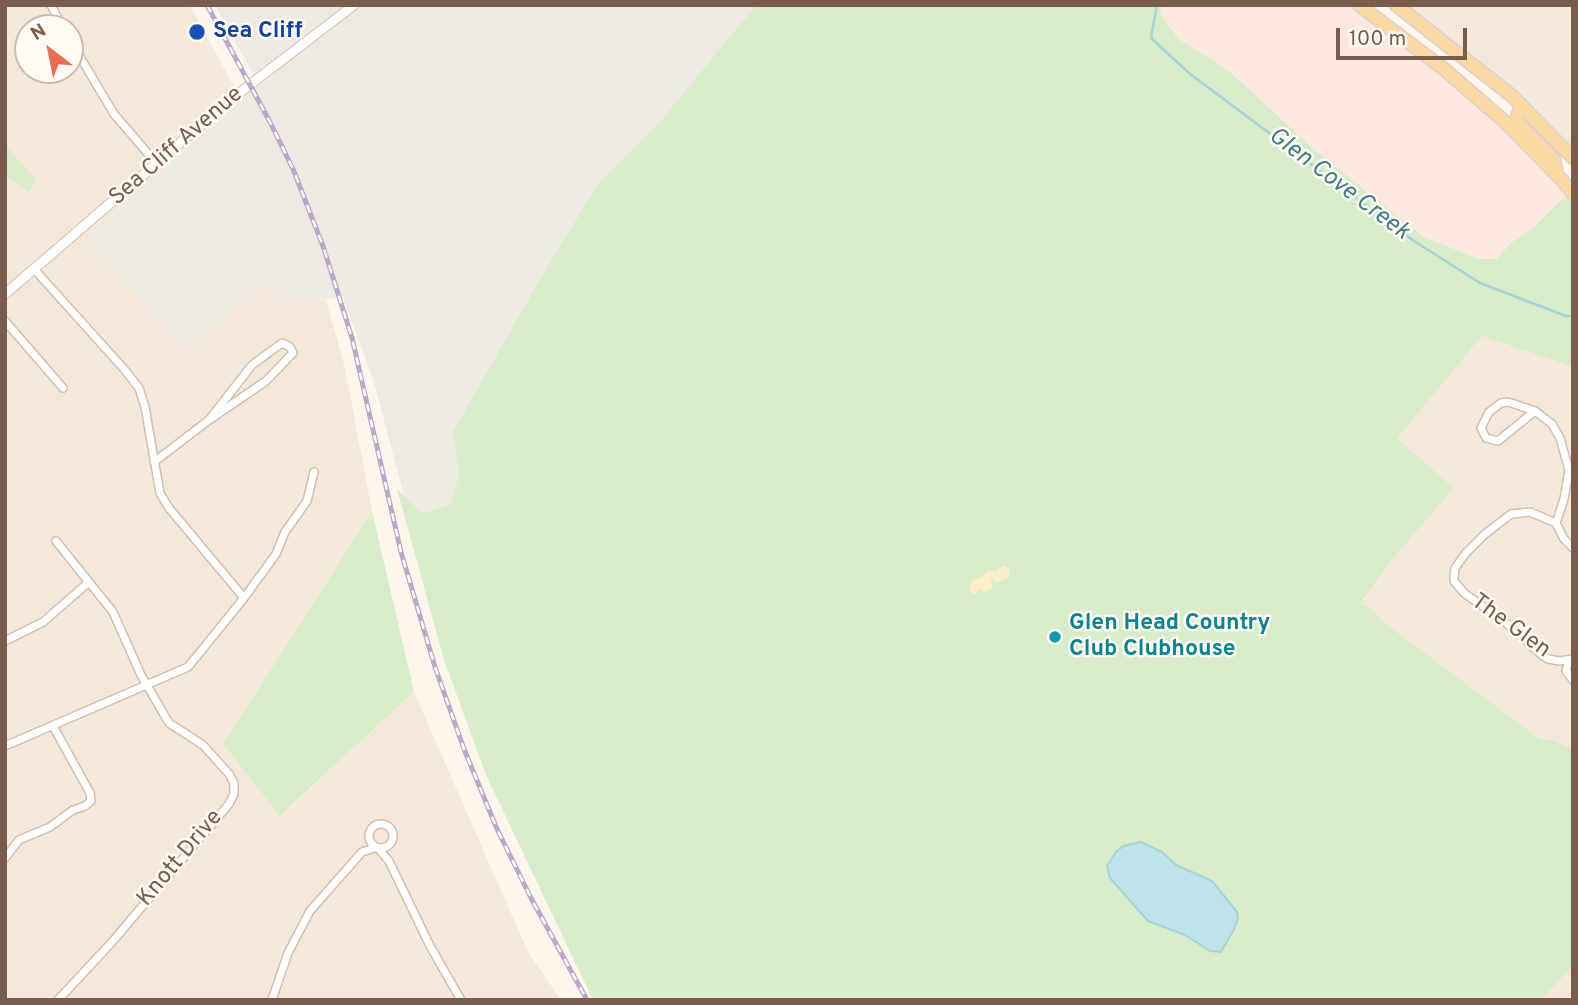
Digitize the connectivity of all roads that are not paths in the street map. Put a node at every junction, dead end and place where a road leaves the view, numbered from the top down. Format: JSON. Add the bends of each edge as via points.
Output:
{"nodes":[{"id":1,"x":354,"y":5,"type":"edge"},
{"id":2,"x":1359,"y":5,"type":"edge"},
{"id":3,"x":1396,"y":5,"type":"edge"},
{"id":4,"x":1416,"y":20,"type":"junction"},
{"id":5,"x":1404,"y":38,"type":"junction"},
{"id":6,"x":84,"y":64,"type":"edge"},
{"id":7,"x":1522,"y":106,"type":"junction"},
{"id":8,"x":1573,"y":158,"type":"edge"},
{"id":9,"x":157,"y":164,"type":"junction"},
{"id":10,"x":1558,"y":176,"type":"junction"},
{"id":11,"x":1573,"y":194,"type":"edge"},
{"id":12,"x":34,"y":269,"type":"junction"},
{"id":13,"x":5,"y":294,"type":"edge"},
{"id":14,"x":5,"y":321,"type":"edge"},
{"id":15,"x":63,"y":388,"type":"dead end"},
{"id":16,"x":1535,"y":411,"type":"junction"},
{"id":17,"x":209,"y":420,"type":"junction"},
{"id":18,"x":154,"y":462,"type":"junction"},
{"id":19,"x":314,"y":472,"type":"dead end"},
{"id":20,"x":1556,"y":523,"type":"junction"},
{"id":21,"x":56,"y":541,"type":"dead end"},
{"id":22,"x":1573,"y":548,"type":"edge"},
{"id":23,"x":89,"y":582,"type":"junction"},
{"id":24,"x":244,"y":598,"type":"junction"},
{"id":25,"x":5,"y":641,"type":"edge"},
{"id":26,"x":1573,"y":659,"type":"edge"},
{"id":27,"x":1573,"y":680,"type":"edge"},
{"id":28,"x":148,"y":685,"type":"junction"},
{"id":29,"x":53,"y":726,"type":"junction"},
{"id":30,"x":5,"y":746,"type":"edge"},
{"id":31,"x":5,"y":858,"type":"edge"},
{"id":32,"x":58,"y":1000,"type":"edge"},
{"id":33,"x":272,"y":1000,"type":"edge"},
{"id":34,"x":461,"y":1000,"type":"edge"}],
"edges":[{"from":1,"to":9,"type":"street","name":"Sea Cliff Avenue","via":[[230,100]]},
{"from":2,"to":5,"type":"main road"},
{"from":3,"to":4,"type":"main road"},
{"from":4,"to":5,"type":"main road"},
{"from":4,"to":7,"type":"main road"},
{"from":5,"to":10,"type":"main road","via":[[1504,121]]},
{"from":6,"to":9,"type":"street","via":[[114,114]]},
{"from":7,"to":8,"type":"main road"},
{"from":7,"to":10,"type":"main road","via":[[1517,116],[1520,124],[1554,160]]},
{"from":9,"to":12,"type":"street","name":"Sea Cliff Avenue"},
{"from":10,"to":11,"type":"main road"},
{"from":12,"to":13,"type":"street","name":"Sea Cliff Avenue"},
{"from":12,"to":18,"type":"street","via":[[139,388]]},
{"from":14,"to":15,"type":"street"},
{"from":16,"to":16,"type":"street","via":[[1501,403],[1489,412],[1481,428],[1486,438],[1498,441]]},
{"from":16,"to":20,"type":"street","via":[[1552,424],[1567,459],[1567,489]]},
{"from":17,"to":17,"type":"street","via":[[267,381],[293,354],[290,347],[282,344],[252,365]]},
{"from":17,"to":18,"type":"street"},
{"from":18,"to":24,"type":"street","via":[[160,494],[169,508]]},
{"from":19,"to":24,"type":"street","via":[[307,501]]},
{"from":20,"to":22,"type":"street"},
{"from":20,"to":26,"type":"street","name":"The Glen","via":[[1530,512],[1511,514],[1466,553],[1455,568],[1454,582],[1548,659]]},
{"from":21,"to":23,"type":"street"},
{"from":23,"to":25,"type":"street","via":[[43,622]]},
{"from":23,"to":28,"type":"street","via":[[113,612]]},
{"from":24,"to":28,"type":"street","via":[[188,667]]},
{"from":26,"to":27,"type":"street","name":"The Glen","via":[[1566,671]]},
{"from":28,"to":29,"type":"street"},
{"from":28,"to":32,"type":"street","name":"Knott Drive","via":[[174,727],[203,745],[229,774],[234,794]]},
{"from":29,"to":30,"type":"street"},
{"from":29,"to":31,"type":"street","via":[[92,800],[19,840]]},
{"from":33,"to":34,"type":"street","via":[[288,953],[310,911],[362,852],[377,847],[389,861]]}]}
